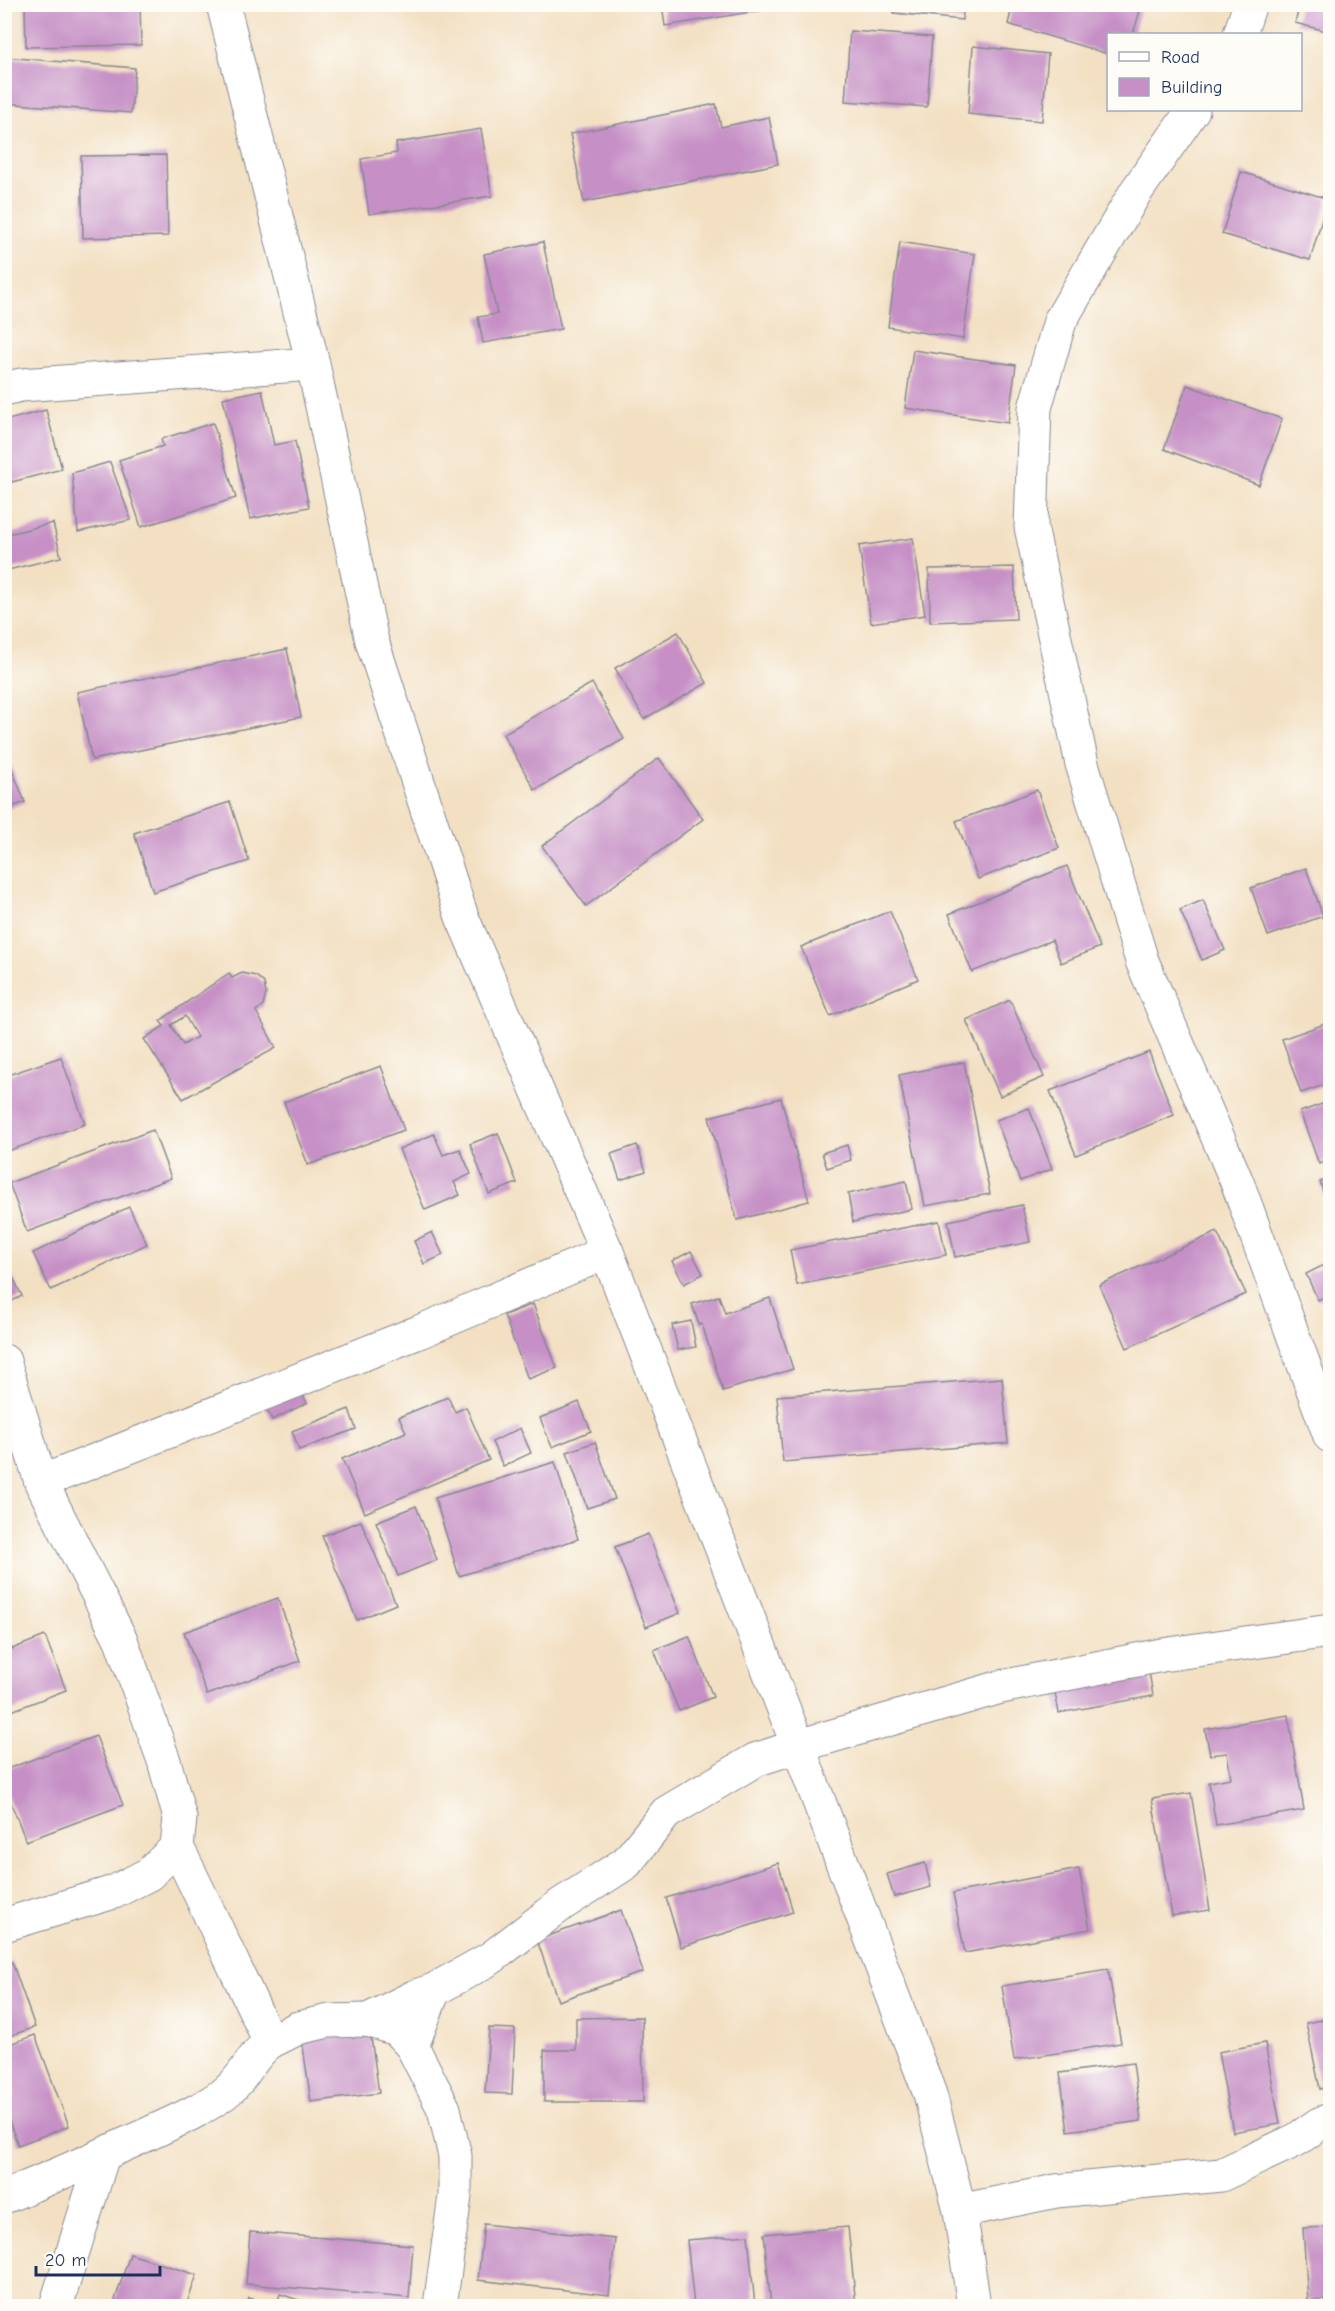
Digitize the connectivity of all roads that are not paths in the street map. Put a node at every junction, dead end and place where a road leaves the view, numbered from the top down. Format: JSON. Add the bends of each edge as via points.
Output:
{"nodes":[{"id":1,"x":223,"y":4,"type":"edge"},
{"id":2,"x":1250,"y":4,"type":"edge"},
{"id":3,"x":1240,"y":33,"type":"edge"},
{"id":4,"x":1192,"y":111,"type":"edge"},
{"id":5,"x":313,"y":364,"type":"junction"},
{"id":6,"x":4,"y":389,"type":"edge"},
{"id":7,"x":607,"y":1252,"type":"junction"},
{"id":8,"x":4,"y":1361,"type":"edge"},
{"id":9,"x":1330,"y":1436,"type":"edge"},
{"id":10,"x":41,"y":1482,"type":"junction"},
{"id":11,"x":1330,"y":1631,"type":"edge"},
{"id":12,"x":798,"y":1746,"type":"junction"},
{"id":13,"x":177,"y":1847,"type":"junction"},
{"id":14,"x":4,"y":1925,"type":"edge"},
{"id":15,"x":434,"y":1990,"type":"junction"},
{"id":16,"x":368,"y":2020,"type":"junction"},
{"id":17,"x":270,"y":2042,"type":"junction"},
{"id":18,"x":412,"y":2046,"type":"junction"},
{"id":19,"x":1330,"y":2120,"type":"edge"},
{"id":20,"x":103,"y":2156,"type":"junction"},
{"id":21,"x":4,"y":2197,"type":"edge"},
{"id":22,"x":960,"y":2211,"type":"junction"},
{"id":23,"x":56,"y":2307,"type":"edge"},
{"id":24,"x":440,"y":2307,"type":"edge"},
{"id":25,"x":974,"y":2307,"type":"edge"}],
"edges":[{"from":1,"to":5,"type":"street"},
{"from":2,"to":3,"type":"street"},
{"from":4,"to":9,"type":"street","via":[[1135,193],[1060,321],[1035,408],[1031,527],[1082,764],[1142,961],[1237,1182]]},
{"from":5,"to":6,"type":"street"},
{"from":5,"to":7,"type":"street","via":[[372,641],[462,917]]},
{"from":7,"to":10,"type":"street","via":[[419,1332]]},
{"from":7,"to":12,"type":"street"},
{"from":8,"to":10,"type":"street"},
{"from":10,"to":13,"type":"street","via":[[121,1640],[180,1818]]},
{"from":11,"to":12,"type":"street","via":[[1162,1655],[1001,1687]]},
{"from":12,"to":15,"type":"street","via":[[755,1760],[666,1813],[626,1863],[562,1904],[491,1958]]},
{"from":12,"to":22,"type":"street","via":[[930,2094]]},
{"from":13,"to":14,"type":"street","via":[[149,1874],[114,1892]]},
{"from":13,"to":17,"type":"street"},
{"from":15,"to":16,"type":"street"},
{"from":15,"to":18,"type":"street"},
{"from":16,"to":17,"type":"street","via":[[329,2021],[298,2028]]},
{"from":16,"to":18,"type":"street","via":[[396,2029]]},
{"from":17,"to":20,"type":"street","via":[[257,2051],[240,2079],[225,2093]]},
{"from":18,"to":24,"type":"street","via":[[444,2109],[455,2156],[455,2196]]},
{"from":19,"to":22,"type":"street","via":[[1221,2175],[1056,2191]]},
{"from":20,"to":21,"type":"street"},
{"from":20,"to":23,"type":"street"},
{"from":22,"to":25,"type":"street"}]}
